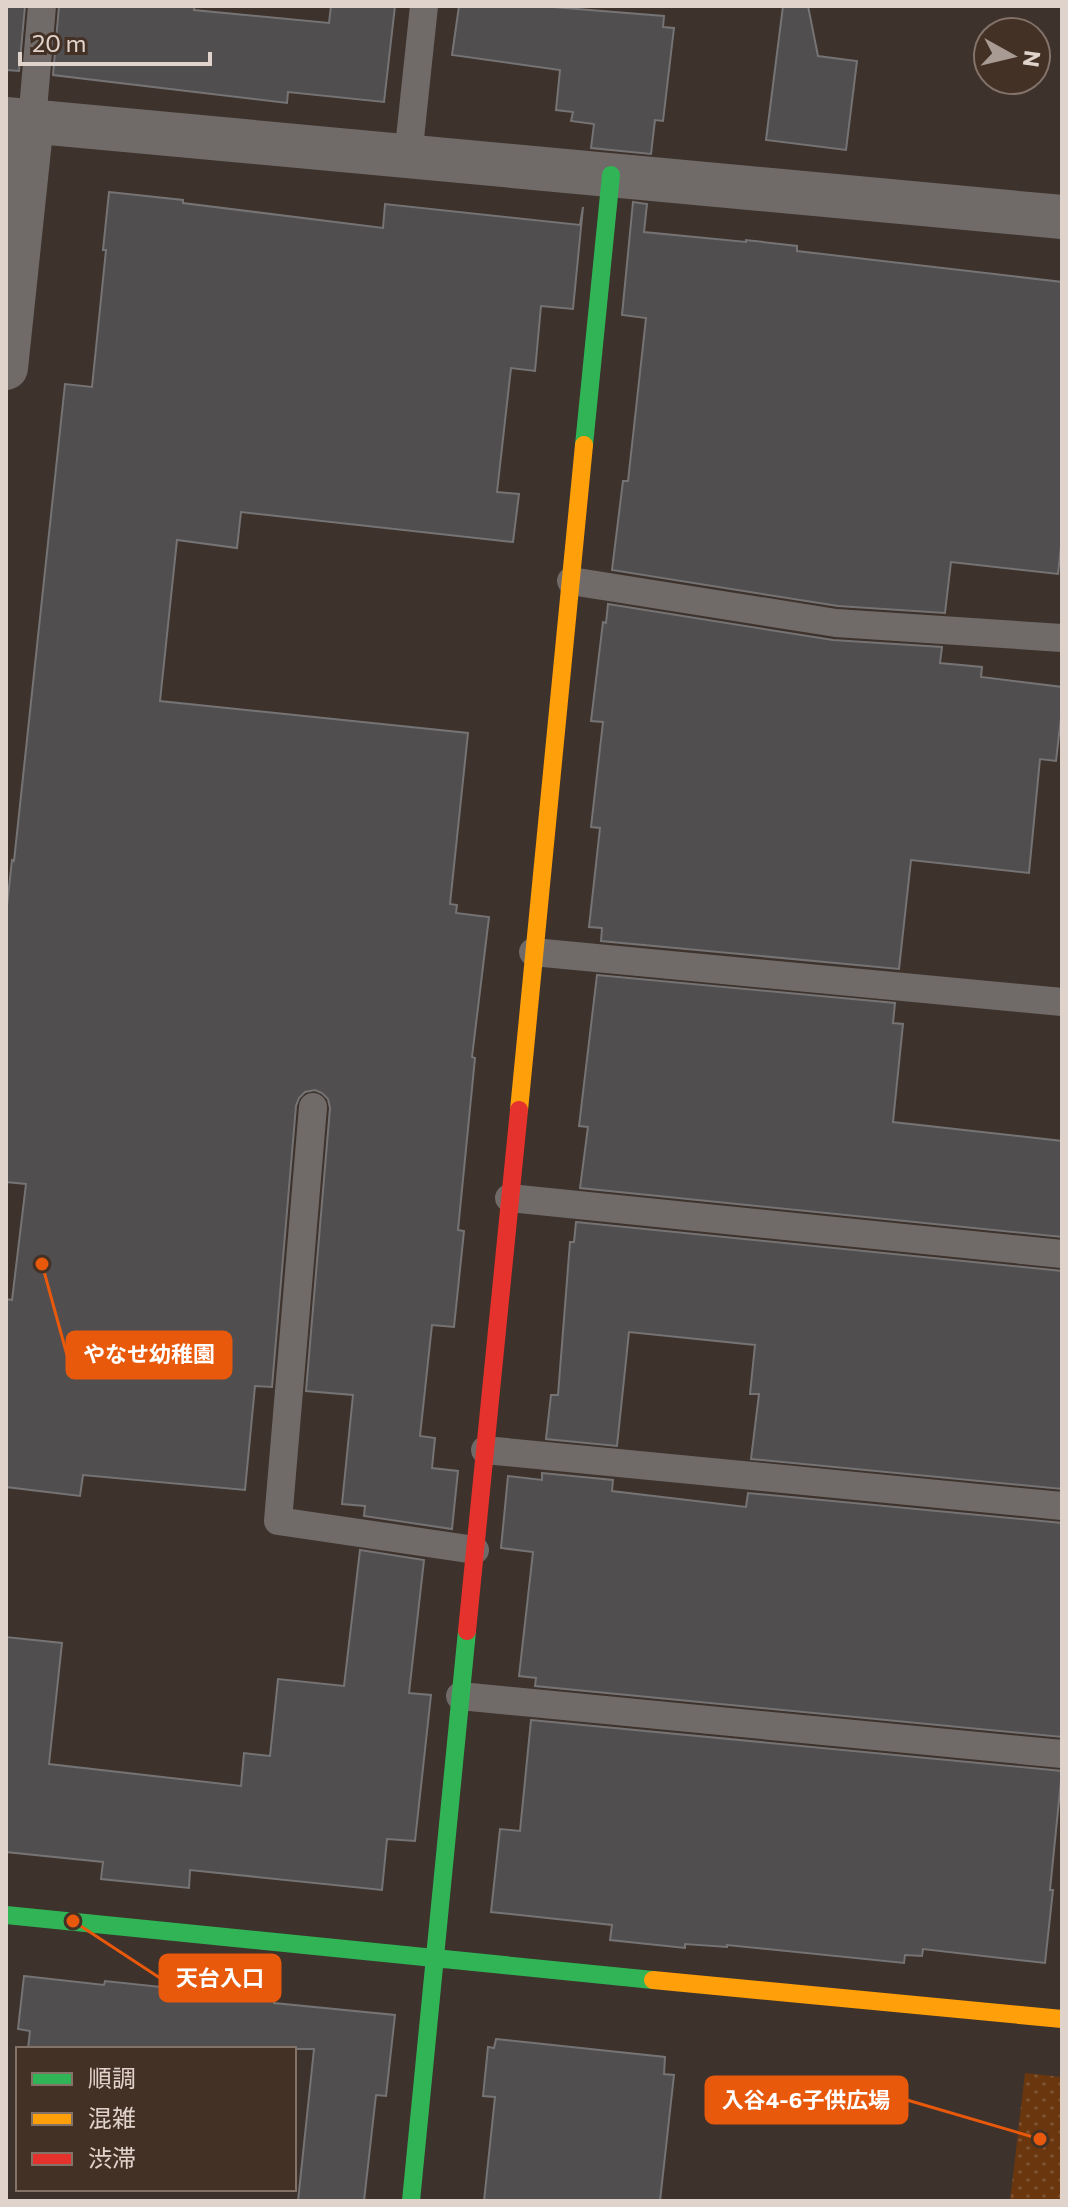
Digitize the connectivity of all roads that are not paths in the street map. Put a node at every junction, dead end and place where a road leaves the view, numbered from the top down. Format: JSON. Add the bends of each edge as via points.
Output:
{"nodes":[{"id":1,"x":42,"y":6,"type":"edge"},
{"id":2,"x":424,"y":6,"type":"edge"},
{"id":3,"x":19,"y":120,"type":"edge"},
{"id":4,"x":408,"y":157,"type":"junction"},
{"id":5,"x":611,"y":175,"type":"junction"},
{"id":6,"x":1062,"y":217,"type":"edge"},
{"id":7,"x":6,"y":368,"type":"edge"},
{"id":8,"x":571,"y":581,"type":"junction"},
{"id":9,"x":1062,"y":638,"type":"edge"},
{"id":10,"x":533,"y":952,"type":"junction"},
{"id":11,"x":1062,"y":1002,"type":"edge"},
{"id":12,"x":313,"y":1107,"type":"dead end"},
{"id":13,"x":509,"y":1198,"type":"junction"},
{"id":14,"x":1062,"y":1254,"type":"edge"},
{"id":15,"x":485,"y":1450,"type":"junction"},
{"id":16,"x":1062,"y":1506,"type":"edge"},
{"id":17,"x":475,"y":1550,"type":"junction"},
{"id":18,"x":460,"y":1696,"type":"junction"},
{"id":19,"x":1062,"y":1754,"type":"edge"},
{"id":20,"x":6,"y":1915,"type":"edge"},
{"id":21,"x":434,"y":1959,"type":"junction"},
{"id":22,"x":1062,"y":2019,"type":"edge"},
{"id":23,"x":411,"y":2201,"type":"edge"}],
"edges":[{"from":1,"to":3,"type":"lane"},
{"from":2,"to":4,"type":"lane"},
{"from":3,"to":4,"type":"street"},
{"from":3,"to":7,"type":"street"},
{"from":4,"to":5,"type":"street"},
{"from":5,"to":6,"type":"street"},
{"from":5,"to":8,"type":"street"},
{"from":8,"to":9,"type":"lane","via":[[836,623]]},
{"from":8,"to":10,"type":"street"},
{"from":10,"to":11,"type":"lane"},
{"from":10,"to":13,"type":"street"},
{"from":12,"to":17,"type":"lane","via":[[278,1521]]},
{"from":13,"to":14,"type":"lane"},
{"from":13,"to":15,"type":"street"},
{"from":15,"to":16,"type":"lane"},
{"from":15,"to":17,"type":"street"},
{"from":17,"to":18,"type":"street"},
{"from":18,"to":19,"type":"lane"},
{"from":18,"to":21,"type":"street"},
{"from":20,"to":21,"type":"street"},
{"from":21,"to":22,"type":"street"},
{"from":21,"to":23,"type":"street"}]}
